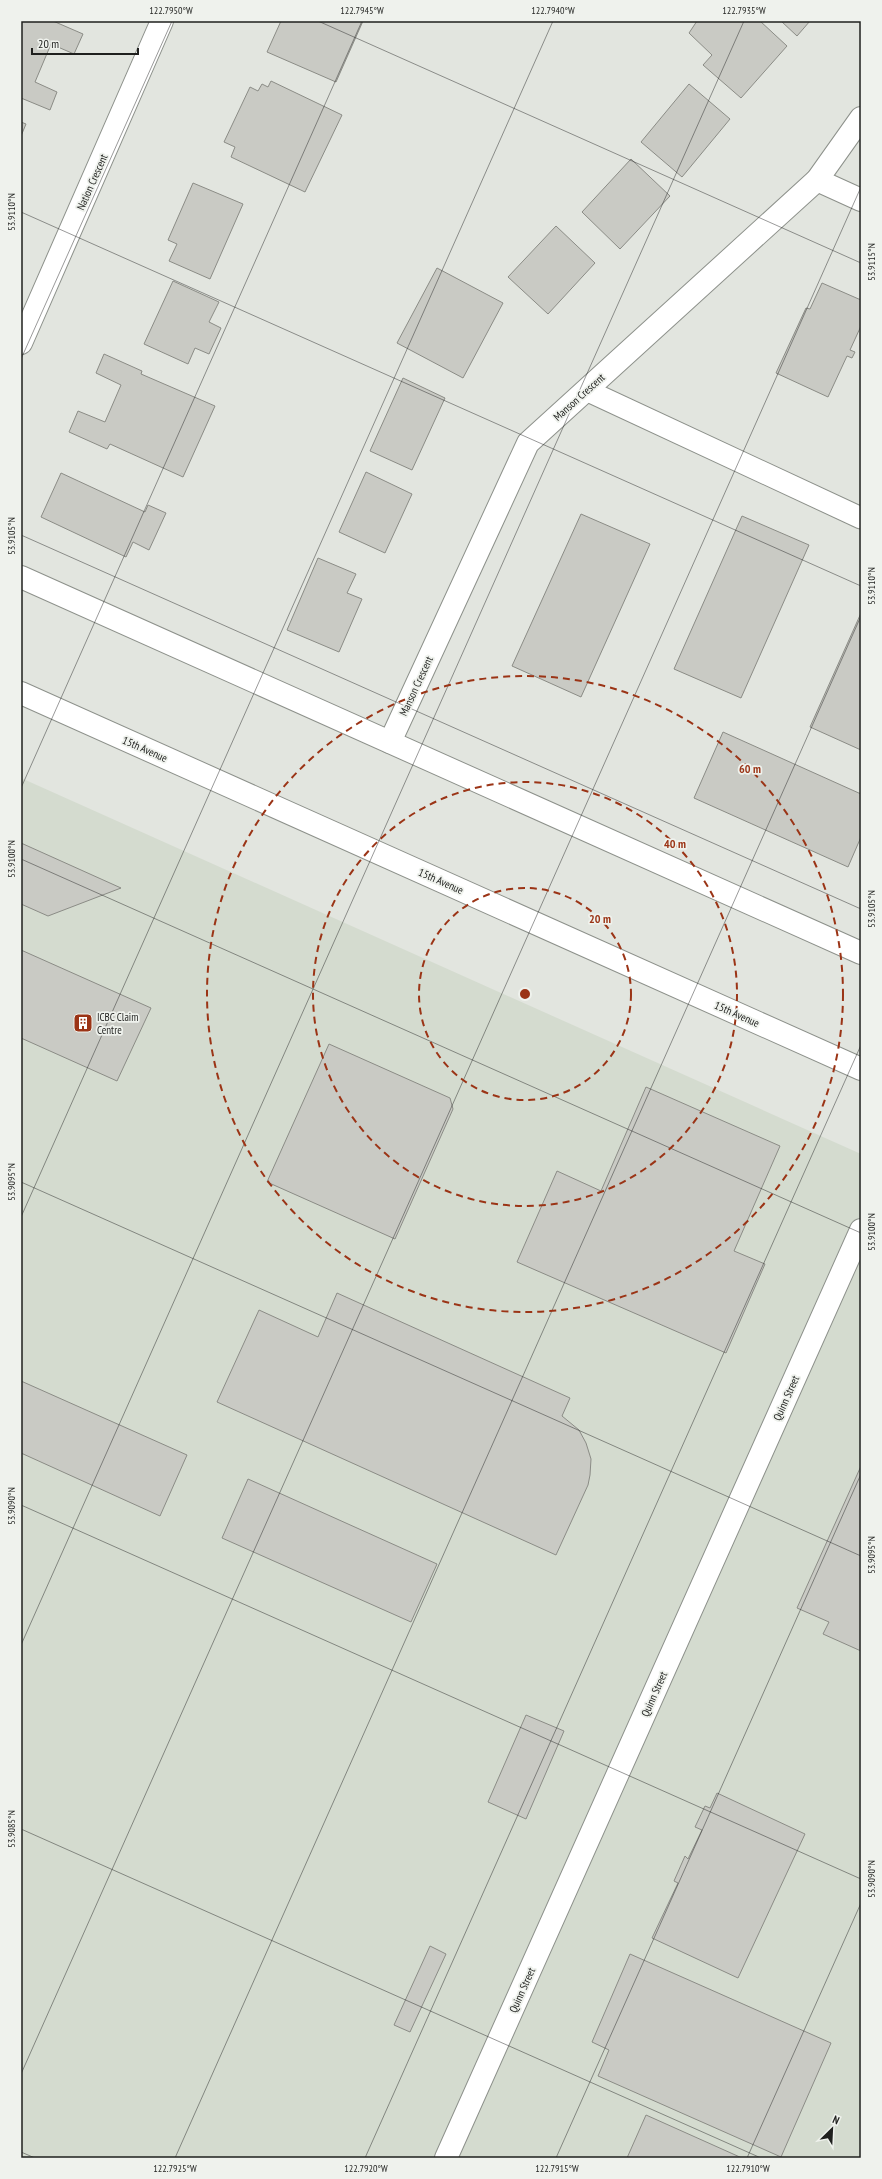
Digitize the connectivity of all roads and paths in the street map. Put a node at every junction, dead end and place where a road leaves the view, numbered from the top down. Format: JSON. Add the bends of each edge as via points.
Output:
{"nodes":[{"id":1,"x":162,"y":21,"type":"edge"},
{"id":2,"x":861,"y":118,"type":"edge"},
{"id":3,"x":817,"y":180,"type":"junction"},
{"id":4,"x":861,"y":200,"type":"edge"},
{"id":5,"x":21,"y":343,"type":"edge"},
{"id":6,"x":586,"y":390,"type":"junction"},
{"id":7,"x":861,"y":518,"type":"edge"},
{"id":8,"x":21,"y":577,"type":"edge"},
{"id":9,"x":21,"y":693,"type":"edge"},
{"id":10,"x":390,"y":742,"type":"junction"},
{"id":11,"x":861,"y":953,"type":"edge"},
{"id":12,"x":861,"y":1070,"type":"edge"},
{"id":13,"x":861,"y":1230,"type":"edge"},
{"id":14,"x":446,"y":2158,"type":"edge"}],
"edges":[{"from":1,"to":5,"type":"street","name":"Nation Crescent"},
{"from":2,"to":3,"type":"street","name":"Manson Crescent"},
{"from":3,"to":4,"type":"street"},
{"from":3,"to":6,"type":"street","name":"Manson Crescent"},
{"from":6,"to":7,"type":"lane"},
{"from":6,"to":10,"type":"street","name":"Manson Crescent","via":[[528,443]]},
{"from":8,"to":10,"type":"street"},
{"from":9,"to":12,"type":"street","name":"15th Avenue"},
{"from":10,"to":11,"type":"street"},
{"from":13,"to":14,"type":"street","name":"Quinn Street"}]}
